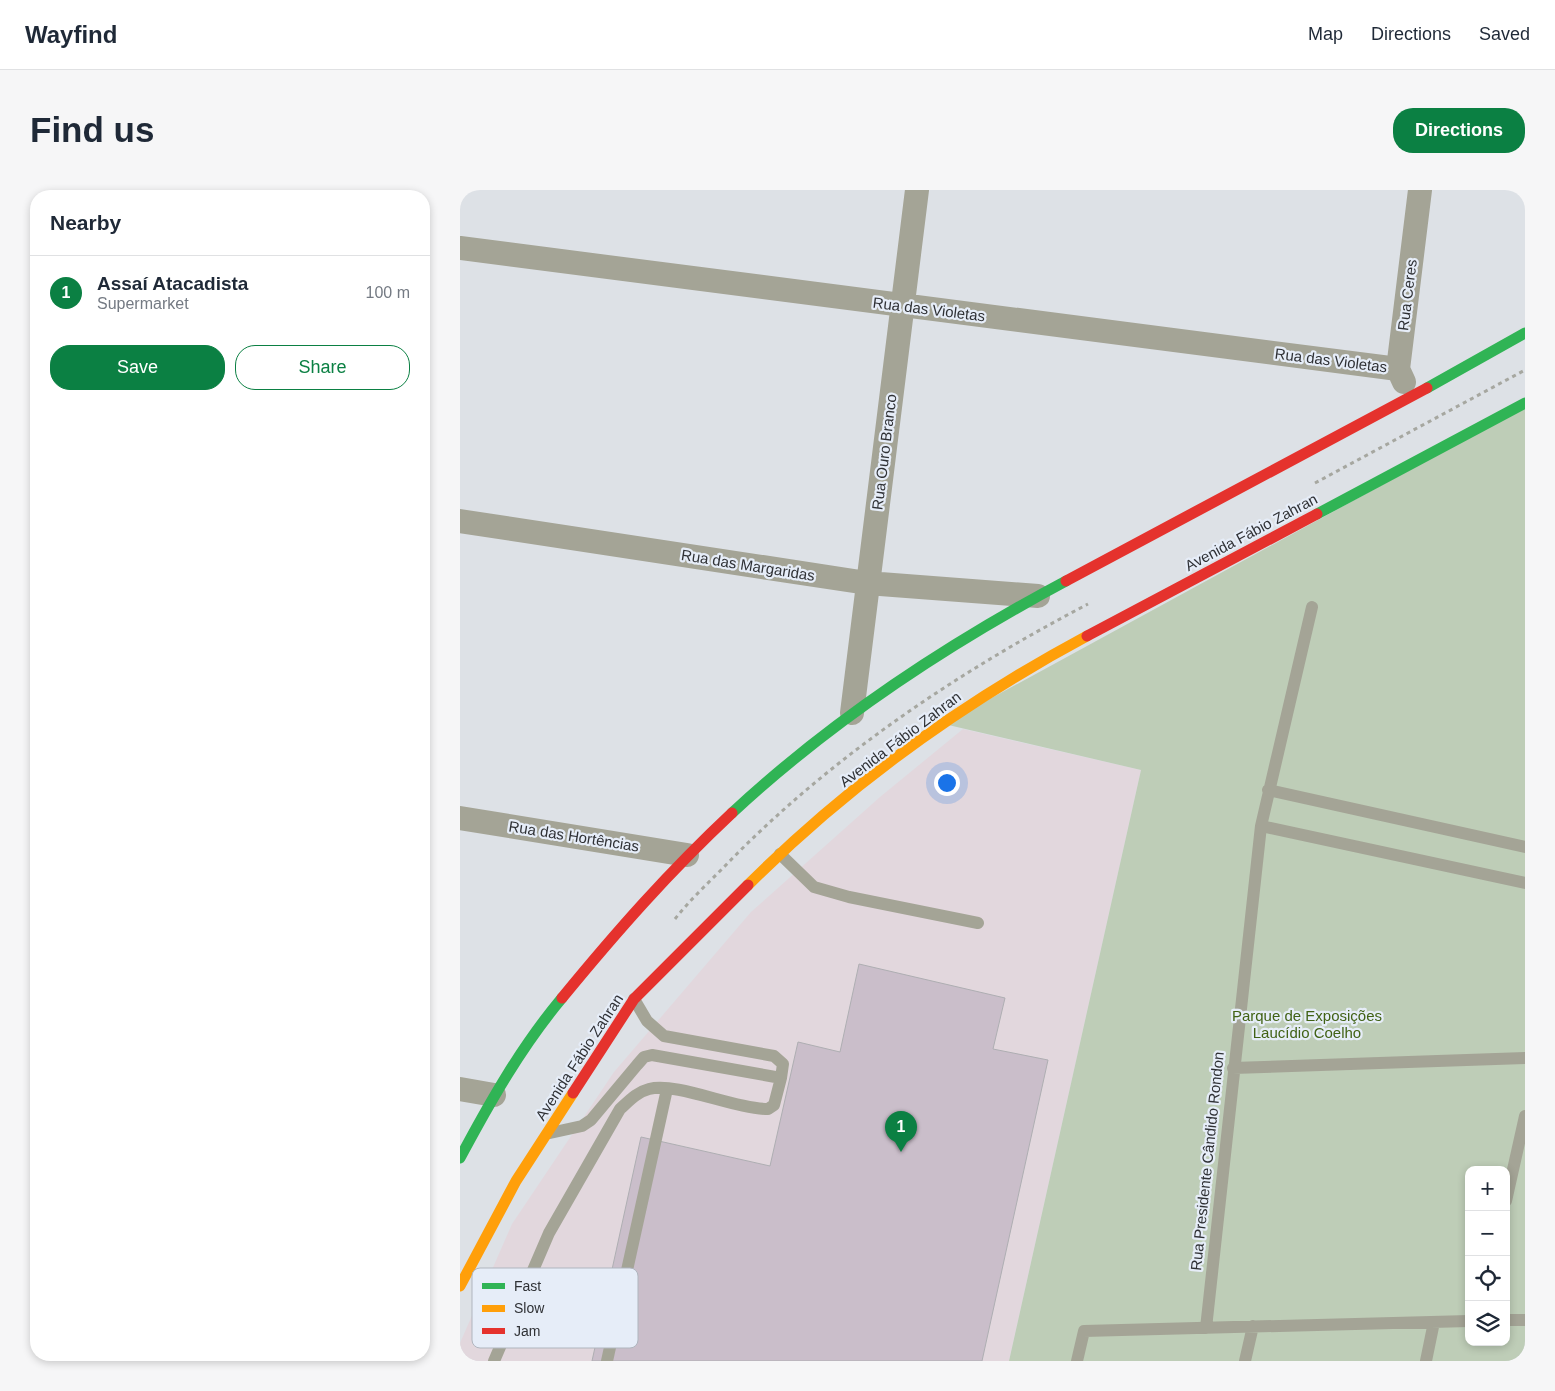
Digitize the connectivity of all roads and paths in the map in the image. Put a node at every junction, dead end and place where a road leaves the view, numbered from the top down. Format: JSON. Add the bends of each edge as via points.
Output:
{"nodes":[{"id":1,"x":916,"y":190,"type":"edge"},
{"id":2,"x":1420,"y":190,"type":"edge"},
{"id":3,"x":460,"y":248,"type":"edge"},
{"id":4,"x":902,"y":305,"type":"junction"},
{"id":5,"x":1525,"y":333,"type":"edge"},
{"id":6,"x":1398,"y":369,"type":"junction"},
{"id":7,"x":1412,"y":397,"type":"junction"},
{"id":8,"x":1525,"y":403,"type":"edge"},
{"id":9,"x":460,"y":521,"type":"edge"},
{"id":10,"x":867,"y":583,"type":"junction"},
{"id":11,"x":1038,"y":596,"type":"junction"},
{"id":12,"x":1312,"y":607,"type":"dead end"},
{"id":13,"x":852,"y":714,"type":"junction"},
{"id":14,"x":1268,"y":790,"type":"junction"},
{"id":15,"x":460,"y":818,"type":"edge"},
{"id":16,"x":1261,"y":826,"type":"junction"},
{"id":17,"x":1525,"y":847,"type":"edge"},
{"id":18,"x":780,"y":854,"type":"junction"},
{"id":19,"x":687,"y":855,"type":"junction"},
{"id":20,"x":1525,"y":883,"type":"edge"},
{"id":21,"x":978,"y":923,"type":"dead end"},
{"id":22,"x":634,"y":999,"type":"junction"},
{"id":23,"x":1525,"y":1058,"type":"edge"},
{"id":24,"x":1233,"y":1068,"type":"junction"},
{"id":25,"x":781,"y":1078,"type":"junction"},
{"id":26,"x":666,"y":1089,"type":"junction"},
{"id":27,"x":460,"y":1090,"type":"edge"},
{"id":28,"x":494,"y":1095,"type":"junction"},
{"id":29,"x":1525,"y":1116,"type":"edge"},
{"id":30,"x":548,"y":1133,"type":"junction"},
{"id":31,"x":460,"y":1158,"type":"edge"},
{"id":32,"x":1510,"y":1183,"type":"edge"},
{"id":33,"x":534,"y":1268,"type":"edge"},
{"id":34,"x":627,"y":1268,"type":"edge"},
{"id":35,"x":460,"y":1286,"type":"edge"},
{"id":36,"x":1510,"y":1320,"type":"edge"},
{"id":37,"x":1525,"y":1320,"type":"edge"},
{"id":38,"x":1465,"y":1321,"type":"edge"},
{"id":39,"x":1434,"y":1322,"type":"junction"},
{"id":40,"x":1253,"y":1326,"type":"junction"},
{"id":41,"x":1206,"y":1328,"type":"junction"},
{"id":42,"x":500,"y":1348,"type":"edge"},
{"id":43,"x":609,"y":1348,"type":"edge"},
{"id":44,"x":494,"y":1361,"type":"edge"},
{"id":45,"x":606,"y":1361,"type":"edge"},
{"id":46,"x":1077,"y":1361,"type":"edge"},
{"id":47,"x":1245,"y":1361,"type":"edge"},
{"id":48,"x":1426,"y":1361,"type":"edge"}],
"edges":[{"from":1,"to":4,"type":"street","name":"Rua Ouro Branco"},
{"from":2,"to":6,"type":"street","name":"Rua Ceres"},
{"from":3,"to":4,"type":"street","name":"Rua das Violetas"},
{"from":4,"to":6,"type":"street","name":"Rua das Violetas"},
{"from":4,"to":10,"type":"street","name":"Rua Ouro Branco"},
{"from":5,"to":7,"type":"main road"},
{"from":6,"to":7,"type":"street"},
{"from":7,"to":11,"type":"main road"},
{"from":8,"to":18,"type":"main road","name":"Avenida Fábio Zahran","via":[[1044,658],[941,723]]},
{"from":9,"to":10,"type":"street","name":"Rua das Margaridas"},
{"from":10,"to":11,"type":"street","name":"Rua das Margaridas"},
{"from":10,"to":13,"type":"street","name":"Rua Ouro Branco"},
{"from":11,"to":13,"type":"main road","via":[[967,636]]},
{"from":12,"to":14,"type":"lane","name":"Rua Presidente Cândido Rondon"},
{"from":13,"to":19,"type":"main road","via":[[743,803]]},
{"from":14,"to":16,"type":"lane","name":"Rua Presidente Cândido Rondon"},
{"from":14,"to":17,"type":"lane"},
{"from":15,"to":19,"type":"street","name":"Rua das Hortências"},
{"from":16,"to":20,"type":"lane"},
{"from":16,"to":24,"type":"lane","name":"Rua Presidente Cândido Rondon"},
{"from":18,"to":21,"type":"lane","via":[[814,887]]},
{"from":18,"to":22,"type":"main road","name":"Avenida Fábio Zahran"},
{"from":19,"to":28,"type":"main road","via":[[634,912],[548,1016]]},
{"from":22,"to":25,"type":"lane","via":[[647,1021],[664,1036],[774,1056],[783,1064]]},
{"from":22,"to":30,"type":"main road","name":"Avenida Fábio Zahran"},
{"from":23,"to":24,"type":"lane"},
{"from":24,"to":41,"type":"lane","name":"Rua Presidente Cândido Rondon"},
{"from":25,"to":26,"type":"lane","via":[[774,1105],[768,1109]]},
{"from":25,"to":30,"type":"lane","via":[[652,1055],[637,1064],[591,1120],[582,1126]]},
{"from":26,"to":33,"type":"lane","via":[[649,1089],[633,1096],[620,1109],[549,1232]]},
{"from":26,"to":34,"type":"lane"},
{"from":27,"to":28,"type":"street"},
{"from":28,"to":31,"type":"main road"},
{"from":29,"to":32,"type":"lane"},
{"from":30,"to":35,"type":"main road","name":"Avenida Fábio Zahran","via":[[516,1181]]},
{"from":36,"to":37,"type":"lane"},
{"from":38,"to":39,"type":"lane"},
{"from":39,"to":40,"type":"lane"},
{"from":39,"to":48,"type":"lane"},
{"from":40,"to":41,"type":"lane"},
{"from":40,"to":47,"type":"lane"},
{"from":41,"to":46,"type":"lane","via":[[1084,1330]]},
{"from":42,"to":44,"type":"lane"},
{"from":43,"to":45,"type":"lane"}]}
